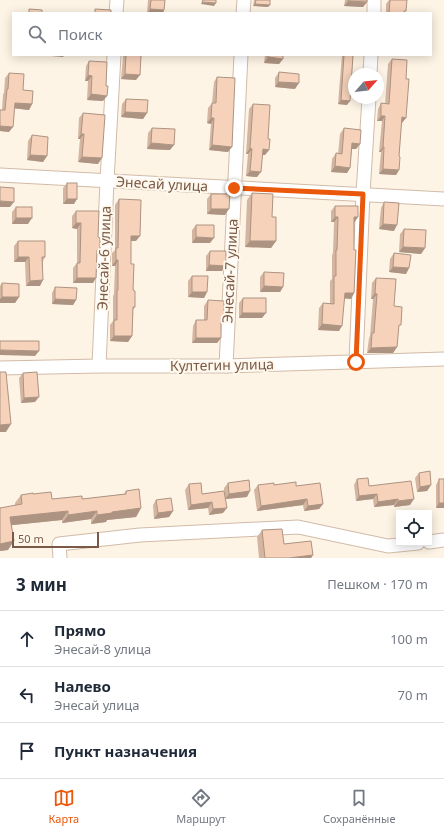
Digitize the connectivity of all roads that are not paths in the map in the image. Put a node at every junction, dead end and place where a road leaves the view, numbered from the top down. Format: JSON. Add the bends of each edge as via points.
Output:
{"nodes":[{"id":1,"x":117,"y":0,"type":"edge"},
{"id":2,"x":244,"y":0,"type":"edge"},
{"id":3,"x":374,"y":0,"type":"edge"},
{"id":4,"x":116,"y":12,"type":"edge"},
{"id":5,"x":243,"y":12,"type":"edge"},
{"id":6,"x":374,"y":12,"type":"edge"},
{"id":7,"x":114,"y":56,"type":"edge"},
{"id":8,"x":241,"y":56,"type":"edge"},
{"id":9,"x":371,"y":56,"type":"edge"},
{"id":10,"x":370,"y":68,"type":"edge"},
{"id":11,"x":369,"y":104,"type":"edge"},
{"id":12,"x":0,"y":175,"type":"edge"},
{"id":13,"x":107,"y":181,"type":"junction"},
{"id":14,"x":234,"y":188,"type":"junction"},
{"id":15,"x":363,"y":194,"type":"junction"},
{"id":16,"x":444,"y":199,"type":"edge"},
{"id":17,"x":444,"y":359,"type":"edge"},
{"id":18,"x":356,"y":362,"type":"junction"},
{"id":19,"x":99,"y":366,"type":"junction"},
{"id":20,"x":226,"y":366,"type":"junction"},
{"id":21,"x":0,"y":368,"type":"edge"},
{"id":22,"x":444,"y":540,"type":"edge"},
{"id":23,"x":432,"y":542,"type":"edge"},
{"id":24,"x":396,"y":545,"type":"edge"},
{"id":25,"x":60,"y":558,"type":"edge"}],
"edges":[{"from":1,"to":4,"type":"street"},
{"from":2,"to":5,"type":"street"},
{"from":3,"to":6,"type":"street"},
{"from":7,"to":13,"type":"street","name":"Энесай-6 улица"},
{"from":8,"to":14,"type":"street","name":"Энесай-7 улица"},
{"from":9,"to":10,"type":"street"},
{"from":11,"to":15,"type":"street"},
{"from":12,"to":13,"type":"street","name":"Энесай улица"},
{"from":13,"to":14,"type":"street","name":"Энесай улица"},
{"from":13,"to":19,"type":"street","name":"Энесай-6 улица"},
{"from":14,"to":15,"type":"street","name":"Энесай улица"},
{"from":14,"to":20,"type":"street","name":"Энесай-7 улица"},
{"from":15,"to":16,"type":"street","name":"Энесай улица"},
{"from":15,"to":18,"type":"street"},
{"from":17,"to":18,"type":"street","name":"Култегин улица"},
{"from":18,"to":20,"type":"street","name":"Култегин улица"},
{"from":19,"to":20,"type":"street","name":"Култегин улица"},
{"from":19,"to":21,"type":"street","name":"Култегин улица"},
{"from":22,"to":23,"type":"street"},
{"from":24,"to":25,"type":"street","via":[[388,546],[298,527],[140,535],[59,544]]}]}
